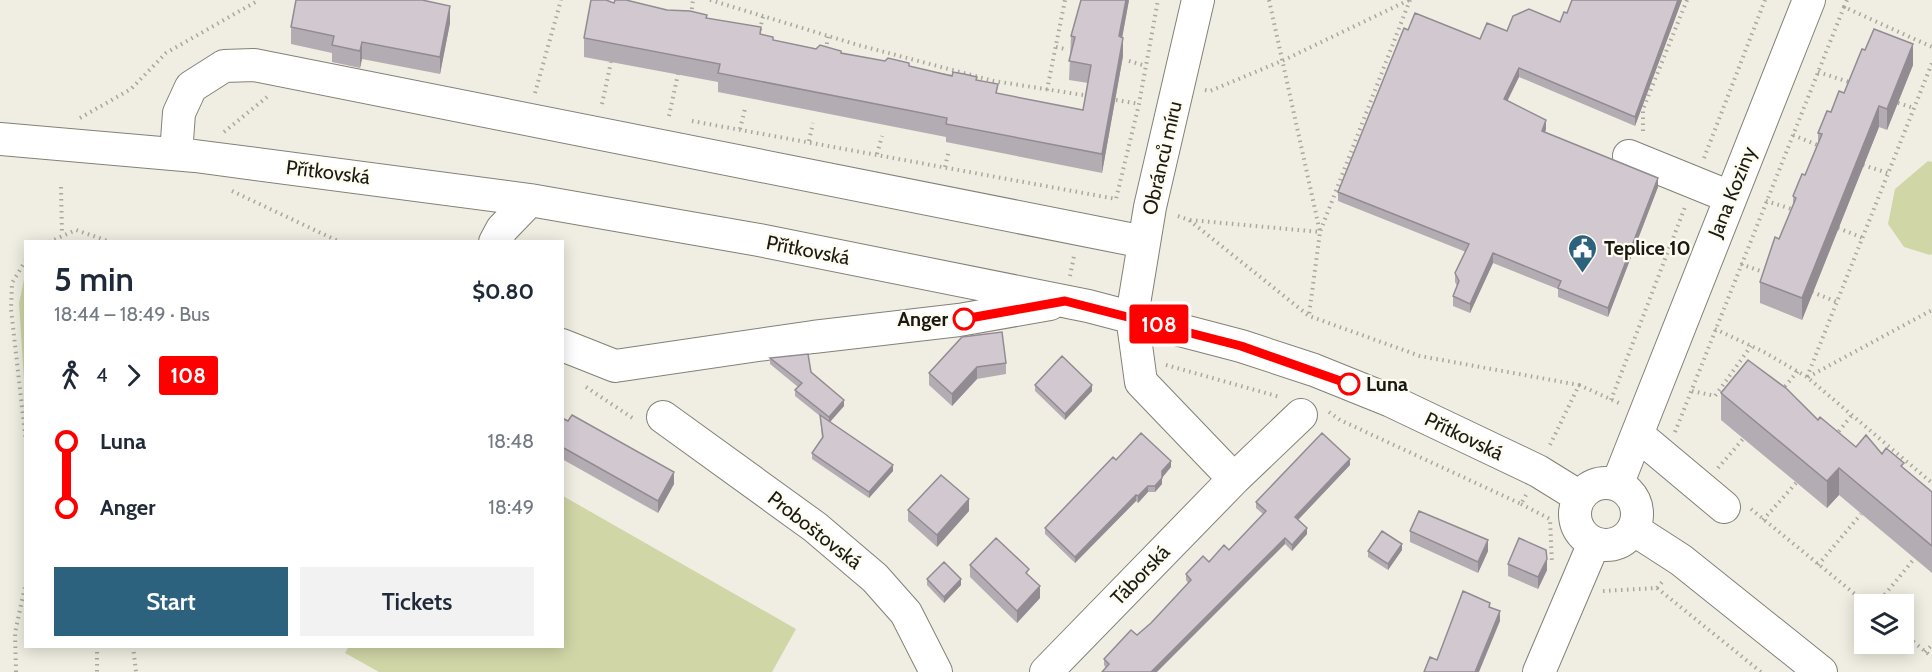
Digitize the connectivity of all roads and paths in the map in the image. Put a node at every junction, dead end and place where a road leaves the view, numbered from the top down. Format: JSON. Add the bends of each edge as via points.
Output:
{"nodes":[{"id":1,"x":259,"y":0,"type":"edge"},
{"id":2,"x":561,"y":0,"type":"edge"},
{"id":3,"x":693,"y":0,"type":"edge"},
{"id":4,"x":710,"y":0,"type":"edge"},
{"id":5,"x":1065,"y":0,"type":"edge"},
{"id":6,"x":1158,"y":0,"type":"edge"},
{"id":7,"x":1198,"y":0,"type":"edge"},
{"id":8,"x":1269,"y":0,"type":"edge"},
{"id":9,"x":1410,"y":0,"type":"edge"},
{"id":10,"x":1687,"y":0,"type":"edge"},
{"id":11,"x":1809,"y":0,"type":"edge"},
{"id":12,"x":1847,"y":0,"type":"edge"},
{"id":13,"x":1844,"y":7,"type":"junction"},
{"id":14,"x":763,"y":16,"type":"junction"},
{"id":15,"x":690,"y":22,"type":"edge"},
{"id":16,"x":759,"y":35,"type":"edge"},
{"id":17,"x":828,"y":36,"type":"junction"},
{"id":18,"x":1056,"y":47,"type":"junction"},
{"id":19,"x":1932,"y":47,"type":"edge"},
{"id":20,"x":1065,"y":49,"type":"dead end"},
{"id":21,"x":894,"y":55,"type":"junction"},
{"id":22,"x":825,"y":57,"type":"edge"},
{"id":23,"x":1284,"y":60,"type":"junction"},
{"id":24,"x":1130,"y":61,"type":"dead end"},
{"id":25,"x":611,"y":62,"type":"edge"},
{"id":26,"x":894,"y":62,"type":"edge"},
{"id":27,"x":1932,"y":63,"type":"edge"},
{"id":28,"x":1146,"y":66,"type":"junction"},
{"id":29,"x":1818,"y":72,"type":"junction"},
{"id":30,"x":296,"y":73,"type":"junction"},
{"id":31,"x":962,"y":73,"type":"junction"},
{"id":32,"x":678,"y":74,"type":"edge"},
{"id":33,"x":960,"y":84,"type":"edge"},
{"id":34,"x":1179,"y":84,"type":"junction"},
{"id":35,"x":1856,"y":84,"type":"edge"},
{"id":36,"x":1047,"y":90,"type":"junction"},
{"id":37,"x":546,"y":94,"type":"dead end"},
{"id":38,"x":1089,"y":96,"type":"edge"},
{"id":39,"x":591,"y":102,"type":"dead end"},
{"id":40,"x":1898,"y":103,"type":"edge"},
{"id":41,"x":602,"y":104,"type":"junction"},
{"id":42,"x":530,"y":105,"type":"junction"},
{"id":43,"x":613,"y":106,"type":"dead end"},
{"id":44,"x":1914,"y":108,"type":"junction"},
{"id":45,"x":745,"y":109,"type":"dead end"},
{"id":46,"x":658,"y":114,"type":"dead end"},
{"id":47,"x":669,"y":116,"type":"junction"},
{"id":48,"x":679,"y":118,"type":"dead end"},
{"id":49,"x":689,"y":120,"type":"dead end"},
{"id":50,"x":813,"y":123,"type":"dead end"},
{"id":51,"x":740,"y":129,"type":"junction"},
{"id":52,"x":1793,"y":135,"type":"junction"},
{"id":53,"x":882,"y":136,"type":"dead end"},
{"id":54,"x":0,"y":139,"type":"edge"},
{"id":55,"x":809,"y":141,"type":"junction"},
{"id":56,"x":57,"y":143,"type":"junction"},
{"id":57,"x":1821,"y":146,"type":"edge"},
{"id":58,"x":949,"y":150,"type":"dead end"},
{"id":59,"x":877,"y":154,"type":"junction"},
{"id":60,"x":185,"y":155,"type":"junction"},
{"id":61,"x":1636,"y":159,"type":"joint"},
{"id":62,"x":1863,"y":165,"type":"edge"},
{"id":63,"x":945,"y":167,"type":"junction"},
{"id":64,"x":1888,"y":173,"type":"junction"},
{"id":65,"x":61,"y":187,"type":"dead end"},
{"id":66,"x":230,"y":190,"type":"dead end"},
{"id":67,"x":1730,"y":196,"type":"junction"},
{"id":68,"x":530,"y":200,"type":"junction"},
{"id":69,"x":1766,"y":201,"type":"junction"},
{"id":70,"x":1150,"y":207,"type":"junction"},
{"id":71,"x":1796,"y":210,"type":"edge"},
{"id":72,"x":1190,"y":220,"type":"junction"},
{"id":73,"x":1838,"y":228,"type":"edge"},
{"id":74,"x":1320,"y":232,"type":"junction"},
{"id":75,"x":62,"y":234,"type":"junction"},
{"id":76,"x":1863,"y":238,"type":"junction"},
{"id":77,"x":96,"y":239,"type":"edge"},
{"id":78,"x":52,"y":240,"type":"edge"},
{"id":79,"x":336,"y":240,"type":"edge"},
{"id":80,"x":496,"y":240,"type":"edge"},
{"id":81,"x":1144,"y":242,"type":"junction"},
{"id":82,"x":24,"y":263,"type":"edge"},
{"id":83,"x":1741,"y":264,"type":"junction"},
{"id":84,"x":1769,"y":275,"type":"edge"},
{"id":85,"x":1812,"y":292,"type":"edge"},
{"id":86,"x":1065,"y":301,"type":"junction"},
{"id":87,"x":1837,"y":302,"type":"junction"},
{"id":88,"x":1932,"y":310,"type":"edge"},
{"id":89,"x":1132,"y":316,"type":"junction"},
{"id":90,"x":1309,"y":316,"type":"junction"},
{"id":91,"x":1715,"y":329,"type":"junction"},
{"id":92,"x":564,"y":346,"type":"edge"},
{"id":93,"x":1751,"y":346,"type":"junction"},
{"id":94,"x":1138,"y":358,"type":"junction"},
{"id":95,"x":1798,"y":372,"type":"junction"},
{"id":96,"x":1807,"y":377,"type":"junction"},
{"id":97,"x":578,"y":381,"type":"dead end"},
{"id":98,"x":1692,"y":391,"type":"junction"},
{"id":99,"x":1780,"y":393,"type":"edge"},
{"id":100,"x":1302,"y":407,"type":"junction"},
{"id":101,"x":1852,"y":415,"type":"junction"},
{"id":102,"x":649,"y":419,"type":"joint"},
{"id":103,"x":24,"y":425,"type":"edge"},
{"id":104,"x":1675,"y":432,"type":"dead end"},
{"id":105,"x":1638,"y":435,"type":"junction"},
{"id":106,"x":1833,"y":438,"type":"edge"},
{"id":107,"x":1743,"y":439,"type":"edge"},
{"id":108,"x":1906,"y":460,"type":"junction"},
{"id":109,"x":1899,"y":468,"type":"edge"},
{"id":110,"x":1717,"y":469,"type":"dead end"},
{"id":111,"x":1538,"y":471,"type":"junction"},
{"id":112,"x":1234,"y":479,"type":"junction"},
{"id":113,"x":1796,"y":483,"type":"edge"},
{"id":114,"x":1932,"y":483,"type":"edge"},
{"id":115,"x":1617,"y":485,"type":"junction"},
{"id":116,"x":1580,"y":497,"type":"junction"},
{"id":117,"x":1724,"y":507,"type":"dead end"},
{"id":118,"x":1862,"y":514,"type":"edge"},
{"id":119,"x":1763,"y":519,"type":"dead end"},
{"id":120,"x":1633,"y":529,"type":"junction"},
{"id":121,"x":1594,"y":543,"type":"junction"},
{"id":122,"x":1914,"y":559,"type":"edge"},
{"id":123,"x":1818,"y":565,"type":"dead end"},
{"id":124,"x":1657,"y":588,"type":"dead end"},
{"id":125,"x":24,"y":591,"type":"edge"},
{"id":126,"x":1884,"y":594,"type":"edge"},
{"id":127,"x":1914,"y":643,"type":"edge"},
{"id":128,"x":1932,"y":645,"type":"edge"},
{"id":129,"x":97,"y":648,"type":"edge"},
{"id":130,"x":133,"y":648,"type":"edge"},
{"id":131,"x":1925,"y":652,"type":"junction"},
{"id":132,"x":1932,"y":657,"type":"edge"},
{"id":133,"x":16,"y":672,"type":"edge"},
{"id":134,"x":97,"y":672,"type":"edge"},
{"id":135,"x":136,"y":672,"type":"edge"},
{"id":136,"x":936,"y":672,"type":"edge"},
{"id":137,"x":1046,"y":672,"type":"edge"},
{"id":138,"x":1539,"y":672,"type":"edge"},
{"id":139,"x":1761,"y":672,"type":"edge"},
{"id":140,"x":1821,"y":672,"type":"edge"}],
"edges":[{"from":1,"to":56,"type":"path","via":[[166,53],[132,89],[65,126]]},
{"from":2,"to":42,"type":"path"},
{"from":3,"to":15,"type":"path"},
{"from":4,"to":14,"type":"path"},
{"from":5,"to":18,"type":"path"},
{"from":6,"to":28,"type":"path"},
{"from":7,"to":34,"type":"street","name":"Obránců míru"},
{"from":8,"to":23,"type":"path"},
{"from":9,"to":23,"type":"path"},
{"from":9,"to":74,"type":"path"},
{"from":10,"to":61,"type":"path","via":[[1644,109]]},
{"from":11,"to":67,"type":"street","name":"Jana Koziny"},
{"from":12,"to":13,"type":"path"},
{"from":13,"to":19,"type":"path"},
{"from":13,"to":29,"type":"path"},
{"from":14,"to":16,"type":"path"},
{"from":14,"to":17,"type":"path"},
{"from":17,"to":21,"type":"path"},
{"from":17,"to":22,"type":"path"},
{"from":18,"to":20,"type":"path"},
{"from":18,"to":36,"type":"path"},
{"from":21,"to":26,"type":"path"},
{"from":21,"to":31,"type":"path"},
{"from":23,"to":34,"type":"path","via":[[1210,91]]},
{"from":23,"to":74,"type":"path"},
{"from":24,"to":28,"type":"path"},
{"from":25,"to":41,"type":"path"},
{"from":27,"to":44,"type":"path"},
{"from":28,"to":63,"type":"path","via":[[1116,199]]},
{"from":29,"to":35,"type":"path"},
{"from":29,"to":52,"type":"path"},
{"from":30,"to":42,"type":"street"},
{"from":30,"to":60,"type":"path"},
{"from":30,"to":60,"type":"street","via":[[254,65],[224,66],[191,87],[179,113]]},
{"from":31,"to":33,"type":"path"},
{"from":31,"to":36,"type":"path"},
{"from":32,"to":47,"type":"path"},
{"from":34,"to":70,"type":"street","name":"Obránců míru"},
{"from":36,"to":38,"type":"path"},
{"from":37,"to":42,"type":"path"},
{"from":39,"to":41,"type":"path"},
{"from":40,"to":44,"type":"path"},
{"from":41,"to":43,"type":"path"},
{"from":42,"to":81,"type":"street"},
{"from":44,"to":64,"type":"path"},
{"from":45,"to":51,"type":"path"},
{"from":46,"to":47,"type":"path"},
{"from":47,"to":48,"type":"path"},
{"from":49,"to":51,"type":"path"},
{"from":50,"to":55,"type":"path"},
{"from":51,"to":55,"type":"path"},
{"from":52,"to":57,"type":"path"},
{"from":52,"to":69,"type":"path"},
{"from":53,"to":59,"type":"path"},
{"from":54,"to":56,"type":"street","name":"Přítkovská"},
{"from":55,"to":59,"type":"path"},
{"from":56,"to":60,"type":"street","name":"Přítkovská"},
{"from":58,"to":63,"type":"path"},
{"from":59,"to":63,"type":"path"},
{"from":60,"to":68,"type":"street","name":"Přítkovská"},
{"from":61,"to":67,"type":"street"},
{"from":62,"to":64,"type":"path"},
{"from":64,"to":76,"type":"path"},
{"from":65,"to":75,"type":"path"},
{"from":66,"to":79,"type":"path"},
{"from":67,"to":105,"type":"street","name":"Jana Koziny"},
{"from":68,"to":80,"type":"street"},
{"from":68,"to":86,"type":"street","name":"Přítkovská","via":[[771,242]]},
{"from":69,"to":71,"type":"path"},
{"from":69,"to":83,"type":"path"},
{"from":70,"to":72,"type":"path"},
{"from":70,"to":81,"type":"street","name":"Obránců míru"},
{"from":72,"to":74,"type":"path"},
{"from":72,"to":90,"type":"path"},
{"from":73,"to":76,"type":"path"},
{"from":74,"to":90,"type":"path"},
{"from":75,"to":77,"type":"path","via":[[76,230]]},
{"from":75,"to":78,"type":"path"},
{"from":76,"to":87,"type":"path"},
{"from":81,"to":89,"type":"street","name":"Obránců míru"},
{"from":82,"to":103,"type":"path","via":[[12,283],[11,309]]},
{"from":83,"to":84,"type":"path"},
{"from":83,"to":91,"type":"path"},
{"from":85,"to":87,"type":"path"},
{"from":86,"to":89,"type":"street","name":"Přítkovská"},
{"from":86,"to":92,"type":"street","via":[[959,320],[615,366]]},
{"from":87,"to":96,"type":"path"},
{"from":88,"to":96,"type":"path"},
{"from":89,"to":94,"type":"street"},
{"from":89,"to":111,"type":"street","name":"Přítkovská","via":[[1314,370],[1391,400]]},
{"from":90,"to":111,"type":"path","via":[[1420,356],[1579,385]]},
{"from":91,"to":93,"type":"path"},
{"from":91,"to":98,"type":"path"},
{"from":93,"to":95,"type":"path"},
{"from":93,"to":98,"type":"path","via":[[1714,396]]},
{"from":94,"to":100,"type":"path"},
{"from":94,"to":112,"type":"street","via":[[1141,382]]},
{"from":95,"to":96,"type":"path"},
{"from":95,"to":99,"type":"path"},
{"from":96,"to":101,"type":"path"},
{"from":97,"to":102,"type":"path"},
{"from":98,"to":104,"type":"path"},
{"from":100,"to":111,"type":"path","via":[[1340,420],[1521,504]]},
{"from":100,"to":112,"type":"street","name":"Táborská"},
{"from":101,"to":106,"type":"path"},
{"from":101,"to":108,"type":"path"},
{"from":102,"to":136,"type":"street","name":"Proboštovská","via":[[815,527],[875,578],[906,614]]},
{"from":105,"to":115,"type":"street","name":"Jana Koziny"},
{"from":105,"to":117,"type":"street"},
{"from":107,"to":110,"type":"path"},
{"from":108,"to":109,"type":"path"},
{"from":108,"to":114,"type":"path"},
{"from":111,"to":116,"type":"street","name":"Přítkovská"},
{"from":112,"to":137,"type":"street","name":"Táborská"},
{"from":113,"to":119,"type":"path"},
{"from":115,"to":116,"type":"street","via":[[1595,485]]},
{"from":115,"to":120,"type":"street","via":[[1632,495],[1637,507]]},
{"from":116,"to":121,"type":"street","via":[[1576,519],[1580,531]]},
{"from":118,"to":123,"type":"path"},
{"from":120,"to":121,"type":"street","via":[[1617,543]]},
{"from":120,"to":140,"type":"street","via":[[1681,560]]},
{"from":121,"to":138,"type":"street"},
{"from":122,"to":126,"type":"path"},
{"from":124,"to":139,"type":"path"},
{"from":125,"to":133,"type":"path","via":[[15,633]]},
{"from":127,"to":131,"type":"path"},
{"from":128,"to":131,"type":"path"},
{"from":129,"to":134,"type":"path"},
{"from":130,"to":135,"type":"path"},
{"from":131,"to":132,"type":"path"}]}
